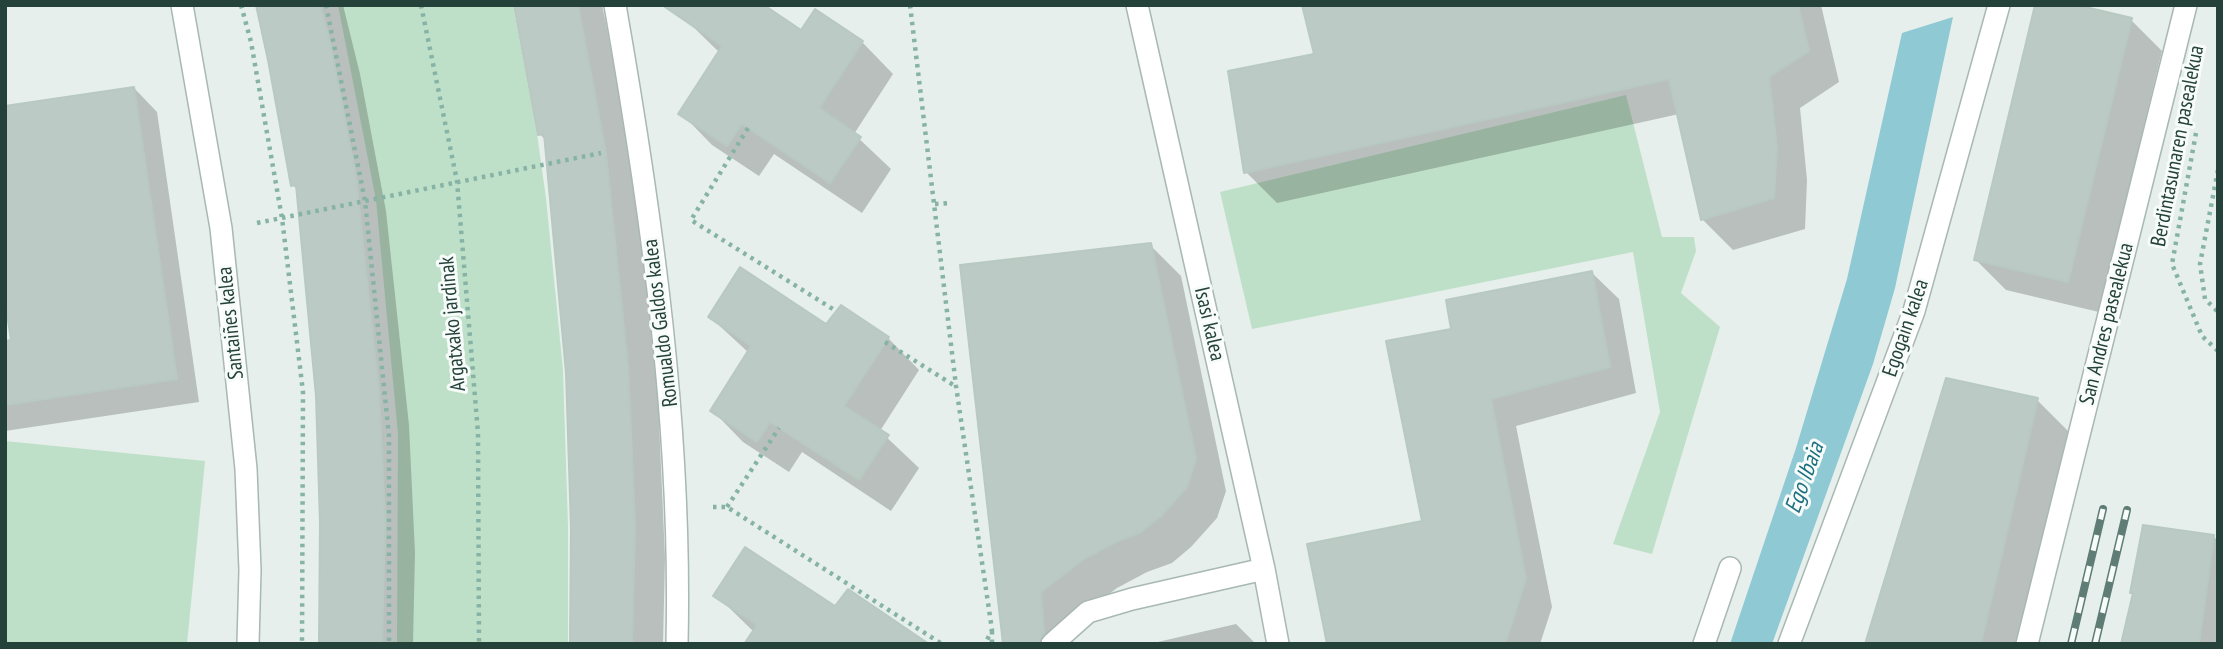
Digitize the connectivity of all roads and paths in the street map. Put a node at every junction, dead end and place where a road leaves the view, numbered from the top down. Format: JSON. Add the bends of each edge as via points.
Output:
{"nodes":[{"id":1,"x":182,"y":5,"type":"edge"},
{"id":2,"x":241,"y":5,"type":"edge"},
{"id":3,"x":326,"y":5,"type":"edge"},
{"id":4,"x":421,"y":5,"type":"edge"},
{"id":5,"x":615,"y":5,"type":"edge"},
{"id":6,"x":910,"y":5,"type":"edge"},
{"id":7,"x":1137,"y":5,"type":"edge"},
{"id":8,"x":1999,"y":5,"type":"edge"},
{"id":9,"x":2186,"y":5,"type":"edge"},
{"id":10,"x":748,"y":128,"type":"dead end"},
{"id":11,"x":2197,"y":128,"type":"dead end"},
{"id":12,"x":600,"y":154,"type":"dead end"},
{"id":13,"x":2218,"y":170,"type":"edge"},
{"id":14,"x":457,"y":181,"type":"junction"},
{"id":15,"x":365,"y":201,"type":"junction"},
{"id":16,"x":952,"y":202,"type":"dead end"},
{"id":17,"x":935,"y":204,"type":"junction"},
{"id":18,"x":282,"y":219,"type":"junction"},
{"id":19,"x":836,"y":311,"type":"dead end"},
{"id":20,"x":2218,"y":312,"type":"edge"},
{"id":21,"x":886,"y":342,"type":"dead end"},
{"id":22,"x":2218,"y":351,"type":"edge"},
{"id":23,"x":956,"y":386,"type":"junction"},
{"id":24,"x":779,"y":428,"type":"dead end"},
{"id":25,"x":1730,"y":568,"type":"dead end"},
{"id":26,"x":1264,"y":569,"type":"junction"},
{"id":27,"x":992,"y":629,"type":"junction"},
{"id":28,"x":248,"y":644,"type":"edge"},
{"id":29,"x":302,"y":644,"type":"edge"},
{"id":30,"x":389,"y":644,"type":"edge"},
{"id":31,"x":479,"y":644,"type":"edge"},
{"id":32,"x":677,"y":644,"type":"edge"},
{"id":33,"x":942,"y":644,"type":"edge"},
{"id":34,"x":985,"y":644,"type":"edge"},
{"id":35,"x":992,"y":644,"type":"edge"},
{"id":36,"x":1052,"y":644,"type":"edge"},
{"id":37,"x":1278,"y":644,"type":"edge"},
{"id":38,"x":1704,"y":644,"type":"edge"},
{"id":39,"x":1790,"y":644,"type":"edge"},
{"id":40,"x":2027,"y":644,"type":"edge"}],
"edges":[{"from":1,"to":28,"type":"street","name":"Santaiñes kalea","via":[[221,228],[231,318],[246,469]]},
{"from":2,"to":18,"type":"path"},
{"from":3,"to":15,"type":"path"},
{"from":4,"to":14,"type":"path","name":"Argatxako jardinak"},
{"from":5,"to":32,"type":"street","name":"Romualdo Galdos kalea","via":[[640,147],[671,415],[679,571]]},
{"from":6,"to":17,"type":"path"},
{"from":7,"to":26,"type":"street","name":"Isasi kalea"},
{"from":8,"to":39,"type":"street","name":"Egogain kalea","via":[[1914,311]]},
{"from":9,"to":40,"type":"street","name":"San Andres pasealekua"},
{"from":10,"to":19,"type":"path","via":[[691,220]]},
{"from":11,"to":22,"type":"path","name":"Berdintasunaren pasealekua","via":[[2172,264],[2202,337]]},
{"from":12,"to":14,"type":"path"},
{"from":13,"to":20,"type":"path","via":[[2200,264],[2205,299]]},
{"from":14,"to":15,"type":"path"},
{"from":14,"to":31,"type":"path","name":"Argatxako jardinak","via":[[478,433]]},
{"from":15,"to":18,"type":"path"},
{"from":15,"to":30,"type":"path","via":[[389,436]]},
{"from":16,"to":17,"type":"path"},
{"from":17,"to":23,"type":"path"},
{"from":18,"to":29,"type":"path","via":[[303,391]]},
{"from":21,"to":23,"type":"path"},
{"from":23,"to":27,"type":"path"},
{"from":24,"to":33,"type":"path","via":[[727,507]]},
{"from":25,"to":38,"type":"street"},
{"from":26,"to":36,"type":"street","via":[[1088,612]]},
{"from":26,"to":37,"type":"street","name":"Isasi kalea"},
{"from":27,"to":34,"type":"path"},
{"from":27,"to":35,"type":"path"}]}
